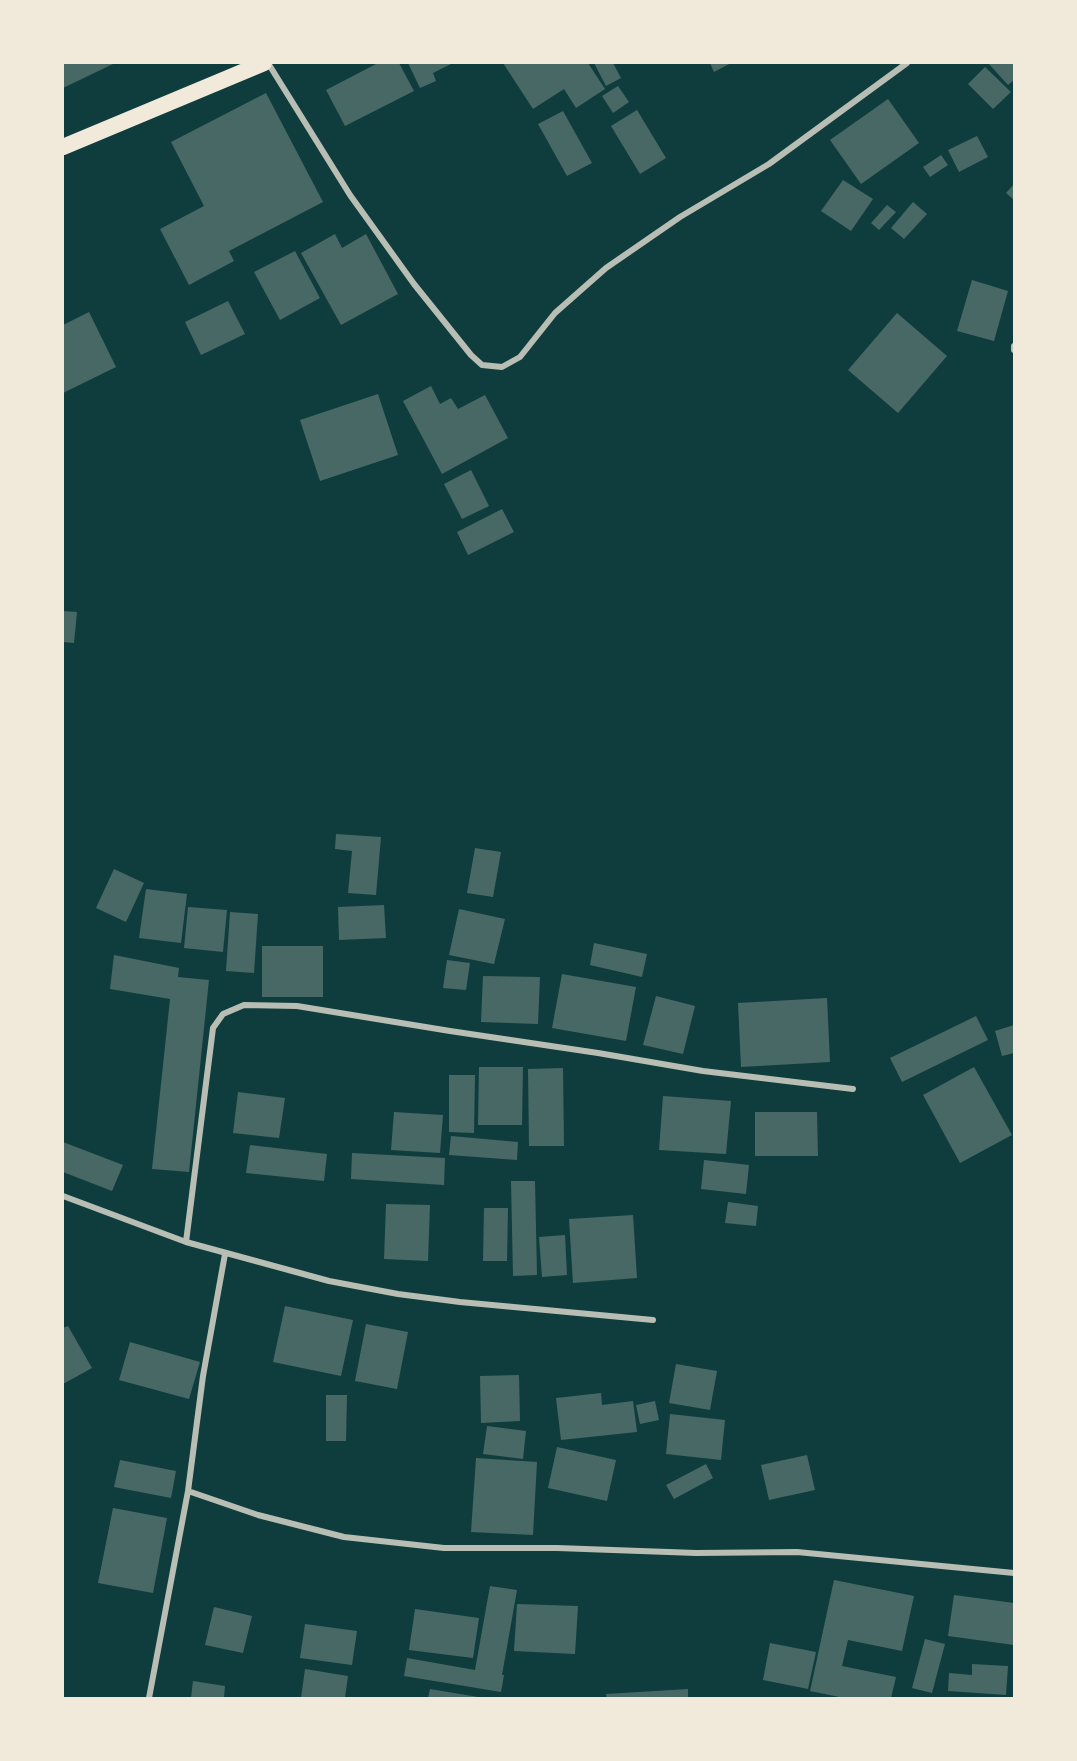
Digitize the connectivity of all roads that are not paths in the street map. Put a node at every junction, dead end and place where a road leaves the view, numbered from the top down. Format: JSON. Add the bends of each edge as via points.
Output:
{"nodes":[{"id":1,"x":264,"y":63,"type":"edge"},
{"id":2,"x":268,"y":63,"type":"edge"},
{"id":3,"x":907,"y":63,"type":"edge"},
{"id":4,"x":63,"y":147,"type":"edge"},
{"id":5,"x":853,"y":1089,"type":"dead end"},
{"id":6,"x":63,"y":1196,"type":"edge"},
{"id":7,"x":186,"y":1242,"type":"junction"},
{"id":8,"x":225,"y":1254,"type":"junction"},
{"id":9,"x":653,"y":1320,"type":"dead end"},
{"id":10,"x":188,"y":1491,"type":"junction"},
{"id":11,"x":1014,"y":1573,"type":"edge"},
{"id":12,"x":149,"y":1698,"type":"edge"}],
"edges":[{"from":1,"to":4,"type":"highway"},
{"from":2,"to":3,"type":"street","via":[[350,195],[414,284],[471,355],[482,365],[502,368],[520,357],[555,313],[606,268],[680,217],[769,164]]},
{"from":5,"to":7,"type":"street","via":[[703,1071],[297,1006],[244,1005],[223,1014],[213,1028]]},
{"from":6,"to":7,"type":"street"},
{"from":7,"to":8,"type":"street"},
{"from":8,"to":9,"type":"street","via":[[398,1294]]},
{"from":8,"to":10,"type":"street"},
{"from":10,"to":11,"type":"street","via":[[345,1538],[444,1548],[797,1552]]},
{"from":10,"to":12,"type":"street"}]}
